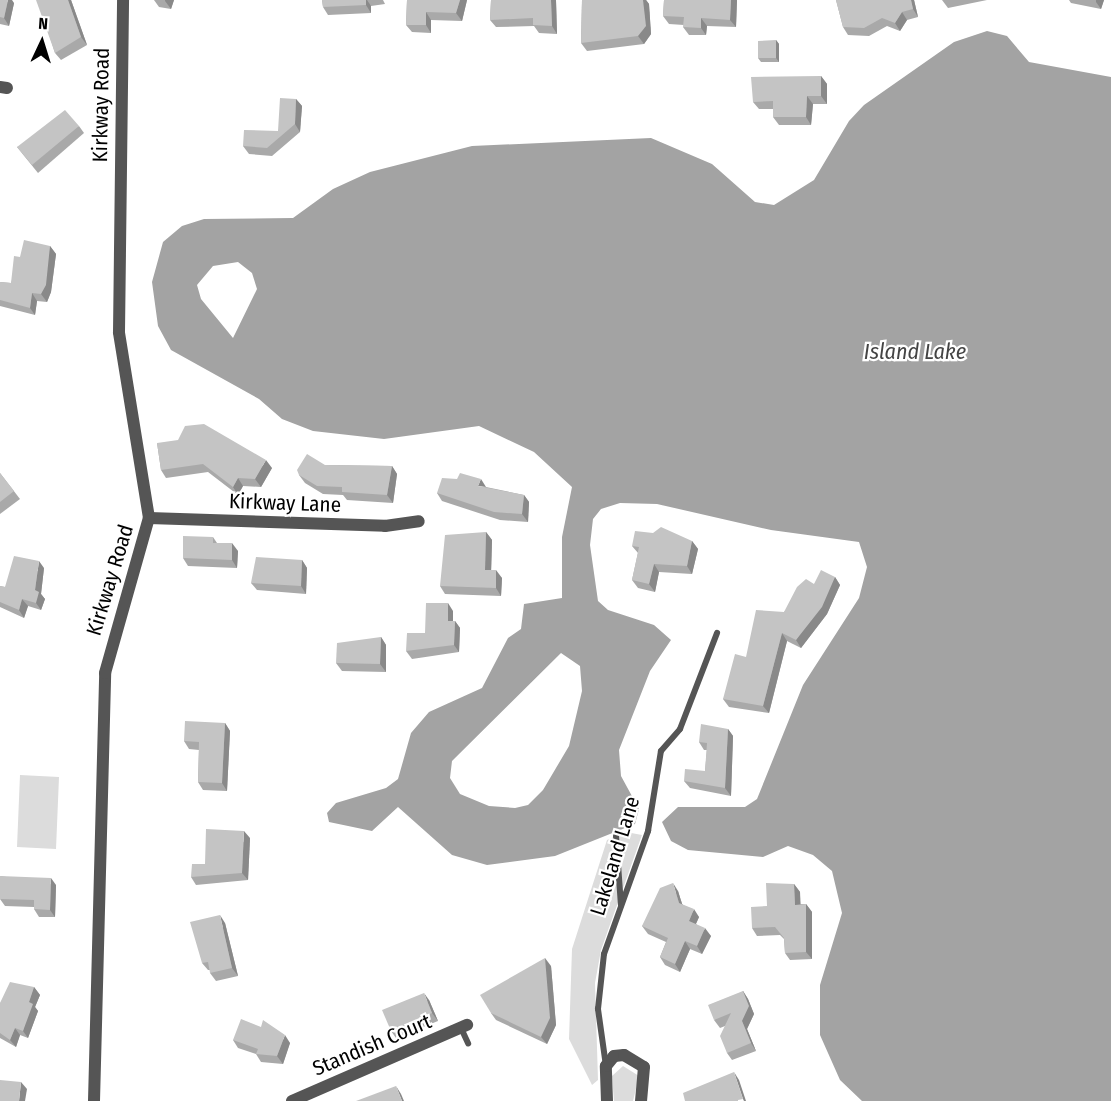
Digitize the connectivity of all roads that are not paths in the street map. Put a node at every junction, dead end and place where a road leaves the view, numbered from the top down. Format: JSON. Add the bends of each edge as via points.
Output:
{"nodes":[{"id":1,"x":123,"y":0,"type":"edge"},
{"id":2,"x":149,"y":518,"type":"junction"},
{"id":3,"x":419,"y":521,"type":"dead end"},
{"id":4,"x":717,"y":633,"type":"dead end"},
{"id":5,"x":616,"y":836,"type":"dead end"},
{"id":6,"x":621,"y":906,"type":"junction"},
{"id":7,"x":464,"y":1026,"type":"joint"},
{"id":8,"x":468,"y":1043,"type":"dead end"},
{"id":9,"x":606,"y":1066,"type":"junction"},
{"id":10,"x":94,"y":1101,"type":"edge"},
{"id":11,"x":292,"y":1101,"type":"edge"},
{"id":12,"x":607,"y":1101,"type":"edge"},
{"id":13,"x":641,"y":1101,"type":"edge"}],
"edges":[{"from":1,"to":2,"type":"street","name":"Kirkway Road","via":[[119,332]]},
{"from":2,"to":3,"type":"street","name":"Kirkway Lane","via":[[385,526]]},
{"from":2,"to":10,"type":"street","name":"Kirkway Road","via":[[105,673]]},
{"from":4,"to":6,"type":"lane","name":"Lakeland Lane","via":[[680,729],[661,751],[648,831]]},
{"from":5,"to":6,"type":"lane"},
{"from":6,"to":9,"type":"lane","name":"Lakeland Lane","via":[[599,981],[599,1038]]},
{"from":7,"to":8,"type":"lane"},
{"from":7,"to":11,"type":"street","name":"Standish Court"},
{"from":9,"to":12,"type":"street","name":"Lakeland Lane"},
{"from":9,"to":13,"type":"street","via":[[614,1056],[637,1060],[646,1079]]}]}
